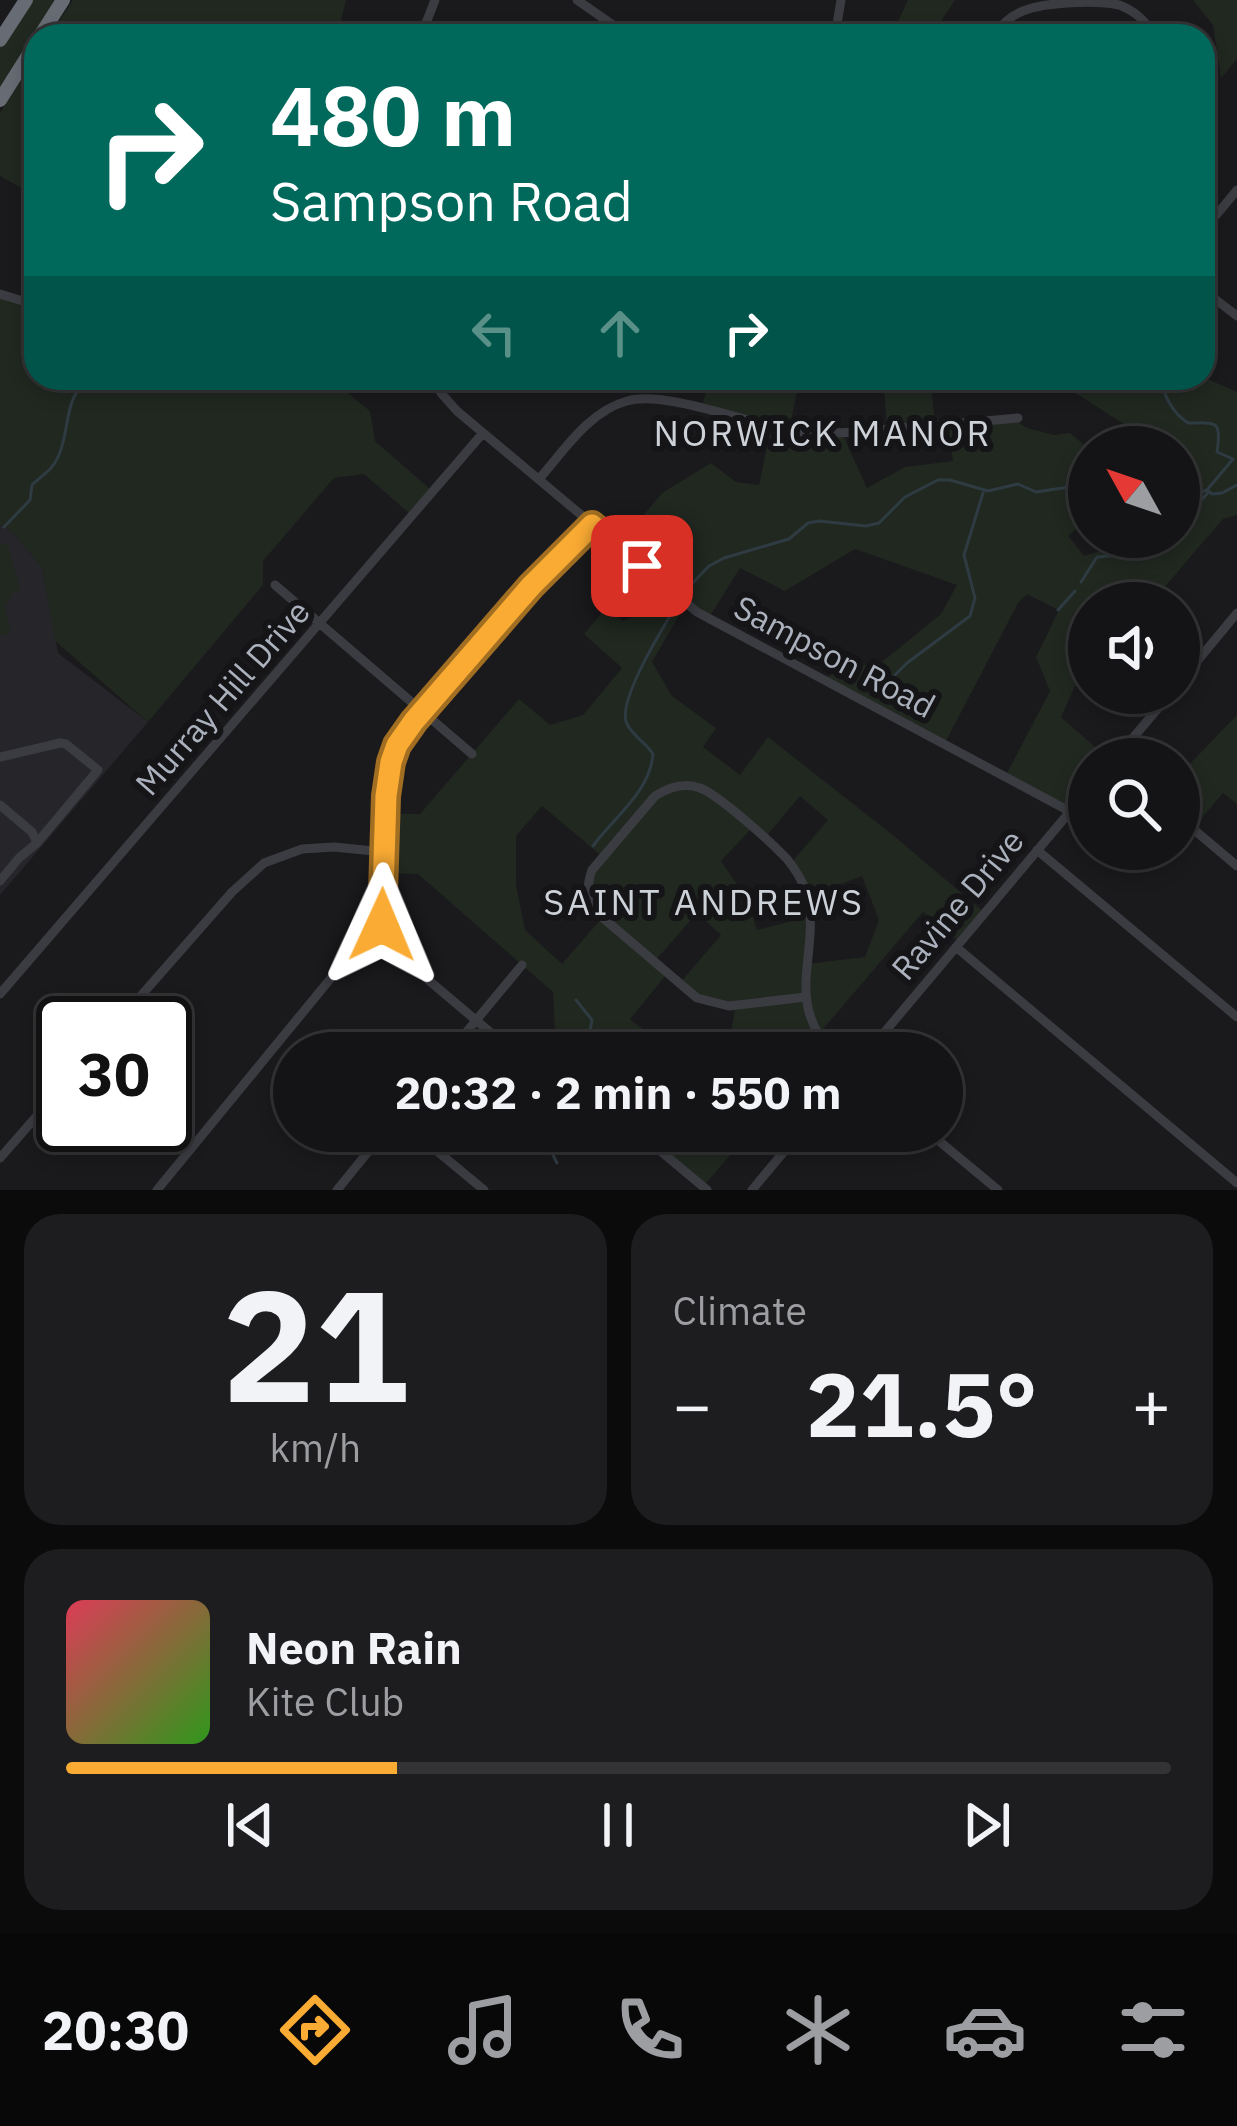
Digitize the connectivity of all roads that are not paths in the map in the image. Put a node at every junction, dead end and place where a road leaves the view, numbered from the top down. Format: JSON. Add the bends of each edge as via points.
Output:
{"nodes":[{"id":1,"x":26,"y":0,"type":"edge"},
{"id":2,"x":577,"y":0,"type":"edge"},
{"id":3,"x":606,"y":24,"type":"edge"},
{"id":4,"x":1004,"y":24,"type":"edge"},
{"id":5,"x":1147,"y":24,"type":"edge"},
{"id":6,"x":0,"y":40,"type":"edge"},
{"id":7,"x":24,"y":61,"type":"edge"},
{"id":8,"x":0,"y":100,"type":"edge"},
{"id":9,"x":1237,"y":190,"type":"edge"},
{"id":10,"x":1215,"y":217,"type":"edge"},
{"id":11,"x":441,"y":390,"type":"edge"},
{"id":12,"x":1018,"y":418,"type":"dead end"},
{"id":13,"x":483,"y":433,"type":"junction"},
{"id":14,"x":538,"y":479,"type":"junction"},
{"id":15,"x":592,"y":525,"type":"junction"},
{"id":16,"x":275,"y":585,"type":"dead end"},
{"id":17,"x":1237,"y":613,"type":"edge"},
{"id":18,"x":320,"y":624,"type":"junction"},
{"id":19,"x":1200,"y":658,"type":"edge"},
{"id":20,"x":423,"y":711,"type":"junction"},
{"id":21,"x":1153,"y":714,"type":"edge"},
{"id":22,"x":1133,"y":738,"type":"edge"},
{"id":23,"x":472,"y":754,"type":"dead end"},
{"id":24,"x":0,"y":757,"type":"edge"},
{"id":25,"x":0,"y":805,"type":"edge"},
{"id":26,"x":1068,"y":810,"type":"edge"},
{"id":27,"x":1068,"y":812,"type":"edge"},
{"id":28,"x":1200,"y":835,"type":"edge"},
{"id":29,"x":37,"y":844,"type":"junction"},
{"id":30,"x":1037,"y":850,"type":"junction"},
{"id":31,"x":384,"y":852,"type":"junction"},
{"id":32,"x":1237,"y":866,"type":"edge"},
{"id":33,"x":0,"y":881,"type":"edge"},
{"id":34,"x":386,"y":939,"type":"junction"},
{"id":35,"x":956,"y":947,"type":"junction"},
{"id":36,"x":523,"y":964,"type":"dead end"},
{"id":37,"x":0,"y":994,"type":"edge"},
{"id":38,"x":141,"y":996,"type":"edge"},
{"id":39,"x":806,"y":997,"type":"junction"},
{"id":40,"x":1237,"y":1017,"type":"edge"},
{"id":41,"x":476,"y":1020,"type":"junction"},
{"id":42,"x":466,"y":1032,"type":"edge"},
{"id":43,"x":490,"y":1032,"type":"edge"},
{"id":44,"x":817,"y":1032,"type":"edge"},
{"id":45,"x":885,"y":1032,"type":"edge"},
{"id":46,"x":36,"y":1116,"type":"edge"},
{"id":47,"x":369,"y":1152,"type":"edge"},
{"id":48,"x":438,"y":1152,"type":"edge"},
{"id":49,"x":661,"y":1152,"type":"edge"},
{"id":50,"x":784,"y":1152,"type":"edge"},
{"id":51,"x":952,"y":1152,"type":"edge"},
{"id":52,"x":0,"y":1158,"type":"edge"},
{"id":53,"x":1237,"y":1183,"type":"edge"},
{"id":54,"x":157,"y":1190,"type":"edge"},
{"id":55,"x":337,"y":1190,"type":"edge"},
{"id":56,"x":484,"y":1190,"type":"edge"},
{"id":57,"x":706,"y":1190,"type":"edge"},
{"id":58,"x":752,"y":1190,"type":"edge"},
{"id":59,"x":998,"y":1190,"type":"edge"}],
"edges":[{"from":1,"to":6,"type":"highway"},
{"from":2,"to":3,"type":"street"},
{"from":4,"to":5,"type":"street","via":[[1024,10],[1101,0]]},
{"from":7,"to":8,"type":"highway"},
{"from":9,"to":10,"type":"street"},
{"from":11,"to":13,"type":"street","name":"Sampson Road"},
{"from":12,"to":14,"type":"street","via":[[806,432],[634,399],[600,413]]},
{"from":13,"to":14,"type":"street","name":"Sampson Road"},
{"from":13,"to":18,"type":"street","name":"Murray Hill Drive"},
{"from":14,"to":15,"type":"street","name":"Sampson Road"},
{"from":15,"to":20,"type":"street"},
{"from":15,"to":26,"type":"street","name":"Sampson Road","via":[[708,619]]},
{"from":16,"to":18,"type":"street"},
{"from":17,"to":19,"type":"street"},
{"from":18,"to":20,"type":"street"},
{"from":18,"to":37,"type":"street","name":"Murray Hill Drive"},
{"from":20,"to":23,"type":"street"},
{"from":20,"to":31,"type":"street","via":[[391,762]]},
{"from":21,"to":22,"type":"street"},
{"from":24,"to":29,"type":"street","via":[[60,742],[98,770]]},
{"from":25,"to":29,"type":"street"},
{"from":27,"to":30,"type":"street","name":"Ravine Drive"},
{"from":28,"to":32,"type":"street"},
{"from":29,"to":33,"type":"street"},
{"from":30,"to":35,"type":"street","name":"Ravine Drive"},
{"from":30,"to":40,"type":"street"},
{"from":31,"to":34,"type":"street"},
{"from":31,"to":38,"type":"street","via":[[302,849],[264,862]]},
{"from":34,"to":41,"type":"street"},
{"from":34,"to":54,"type":"street","via":[[331,978]]},
{"from":35,"to":45,"type":"street","name":"Ravine Drive"},
{"from":35,"to":53,"type":"street"},
{"from":36,"to":41,"type":"street"},
{"from":39,"to":39,"type":"street","via":[[808,907],[799,875],[699,787],[655,796],[592,870],[586,885],[596,912],[699,999],[729,1006]]},
{"from":39,"to":44,"type":"street"},
{"from":41,"to":42,"type":"street"},
{"from":41,"to":43,"type":"street"},
{"from":46,"to":52,"type":"street"},
{"from":47,"to":55,"type":"street"},
{"from":48,"to":56,"type":"street"},
{"from":49,"to":57,"type":"street"},
{"from":50,"to":58,"type":"street"},
{"from":51,"to":59,"type":"street"}]}
